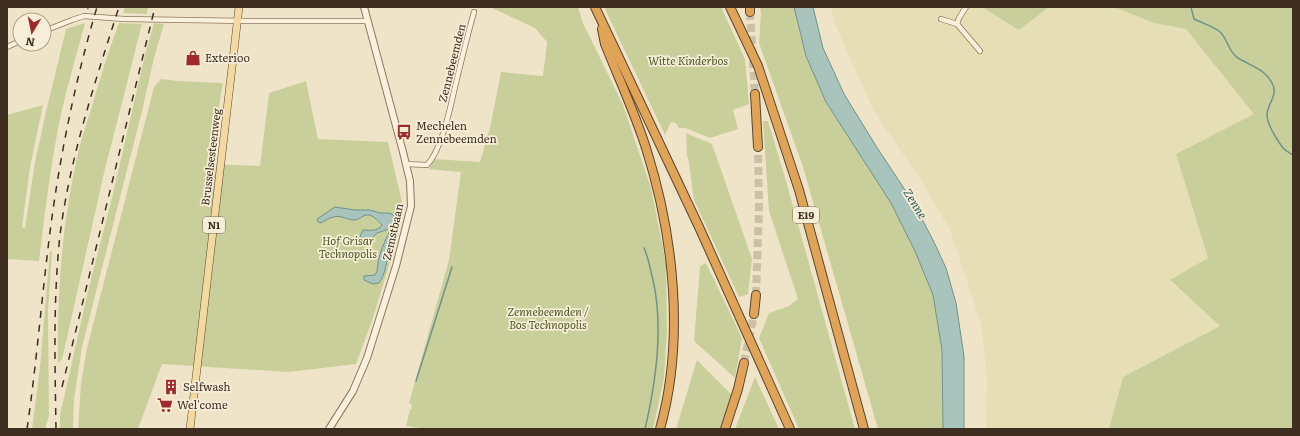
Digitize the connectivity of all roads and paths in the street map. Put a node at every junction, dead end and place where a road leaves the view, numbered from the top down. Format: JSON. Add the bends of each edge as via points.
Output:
{"nodes":[{"id":1,"x":239,"y":7,"type":"edge"},
{"id":2,"x":364,"y":7,"type":"edge"},
{"id":3,"x":730,"y":7,"type":"edge"},
{"id":4,"x":966,"y":7,"type":"edge"},
{"id":5,"x":597,"y":11,"type":"edge"},
{"id":6,"x":474,"y":12,"type":"dead end"},
{"id":7,"x":940,"y":19,"type":"dead end"},
{"id":8,"x":237,"y":20,"type":"junction"},
{"id":9,"x":368,"y":21,"type":"junction"},
{"id":10,"x":957,"y":24,"type":"junction"},
{"id":11,"x":52,"y":28,"type":"edge"},
{"id":12,"x":980,"y":51,"type":"dead end"},
{"id":13,"x":755,"y":94,"type":"tunnel mouth"},
{"id":14,"x":758,"y":147,"type":"tunnel mouth"},
{"id":15,"x":406,"y":164,"type":"junction"},
{"id":16,"x":756,"y":295,"type":"tunnel mouth"},
{"id":17,"x":754,"y":314,"type":"tunnel mouth"},
{"id":18,"x":744,"y":363,"type":"tunnel mouth"},
{"id":19,"x":190,"y":429,"type":"edge"},
{"id":20,"x":329,"y":429,"type":"edge"},
{"id":21,"x":660,"y":429,"type":"edge"},
{"id":22,"x":725,"y":429,"type":"edge"},
{"id":23,"x":790,"y":429,"type":"edge"},
{"id":24,"x":864,"y":429,"type":"edge"}],
"edges":[{"from":1,"to":8,"type":"main road","name":"Brusselsesteenweg","number":"N1"},
{"from":2,"to":9,"type":"street","name":"Zemstbaan"},
{"from":3,"to":24,"type":"highway","number":"E19","via":[[758,66],[799,190]]},
{"from":4,"to":10,"type":"street"},
{"from":5,"to":21,"type":"highway","via":[[605,44],[646,148],[667,233],[674,317],[673,354]]},
{"from":5,"to":23,"type":"highway","via":[[699,227]]},
{"from":6,"to":15,"type":"street","name":"Zennebeemden","via":[[447,121],[439,142],[427,165]]},
{"from":7,"to":10,"type":"street"},
{"from":8,"to":9,"type":"street"},
{"from":8,"to":11,"type":"street","via":[[84,16]]},
{"from":8,"to":19,"type":"main road","name":"Brusselsesteenweg","number":"N1"},
{"from":9,"to":15,"type":"street","name":"Zemstbaan"},
{"from":10,"to":12,"type":"street"},
{"from":13,"to":14,"type":"highway"},
{"from":15,"to":20,"type":"street","name":"Zemstbaan","via":[[411,206],[386,298],[356,384]]},
{"from":16,"to":17,"type":"highway"},
{"from":18,"to":22,"type":"highway"}]}
